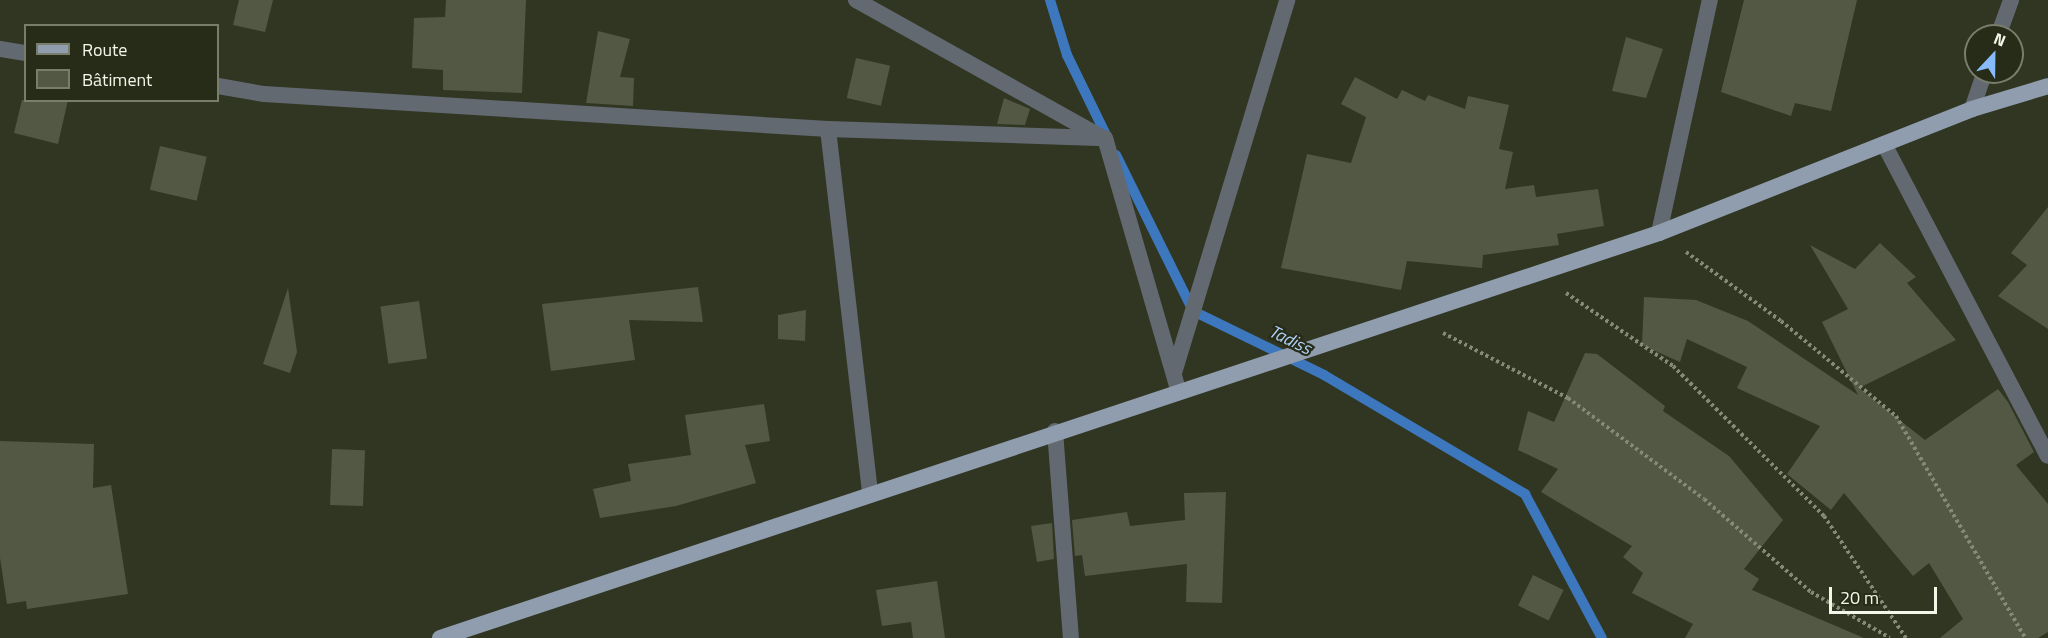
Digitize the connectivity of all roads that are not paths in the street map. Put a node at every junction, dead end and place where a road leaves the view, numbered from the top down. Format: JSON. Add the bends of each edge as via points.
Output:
{"nodes":[{"id":1,"x":856,"y":0,"type":"edge"},
{"id":2,"x":1287,"y":0,"type":"edge"},
{"id":3,"x":1710,"y":0,"type":"edge"},
{"id":4,"x":2010,"y":0,"type":"edge"},
{"id":5,"x":2002,"y":24,"type":"edge"},
{"id":6,"x":0,"y":49,"type":"edge"},
{"id":7,"x":24,"y":54,"type":"edge"},
{"id":8,"x":1981,"y":84,"type":"edge"},
{"id":9,"x":219,"y":86,"type":"edge"},
{"id":10,"x":2048,"y":86,"type":"edge"},
{"id":11,"x":1972,"y":109,"type":"junction"},
{"id":12,"x":828,"y":129,"type":"junction"},
{"id":13,"x":1105,"y":138,"type":"junction"},
{"id":14,"x":1884,"y":144,"type":"junction"},
{"id":15,"x":1659,"y":233,"type":"junction"},
{"id":16,"x":1176,"y":381,"type":"junction"},
{"id":17,"x":1055,"y":431,"type":"junction"},
{"id":18,"x":2048,"y":456,"type":"edge"},
{"id":19,"x":870,"y":493,"type":"junction"},
{"id":20,"x":440,"y":638,"type":"edge"},
{"id":21,"x":1071,"y":638,"type":"edge"}],
"edges":[{"from":1,"to":13,"type":"street"},
{"from":2,"to":16,"type":"street"},
{"from":3,"to":15,"type":"street"},
{"from":4,"to":5,"type":"street"},
{"from":6,"to":7,"type":"street"},
{"from":8,"to":11,"type":"street"},
{"from":9,"to":12,"type":"street","via":[[264,94]]},
{"from":10,"to":11,"type":"main road"},
{"from":11,"to":14,"type":"main road"},
{"from":12,"to":13,"type":"street"},
{"from":12,"to":19,"type":"street"},
{"from":13,"to":16,"type":"street"},
{"from":14,"to":15,"type":"main road"},
{"from":14,"to":18,"type":"street"},
{"from":15,"to":16,"type":"main road","via":[[1407,315]]},
{"from":16,"to":17,"type":"main road"},
{"from":17,"to":19,"type":"main road"},
{"from":17,"to":21,"type":"street"},
{"from":19,"to":20,"type":"main road"}]}
